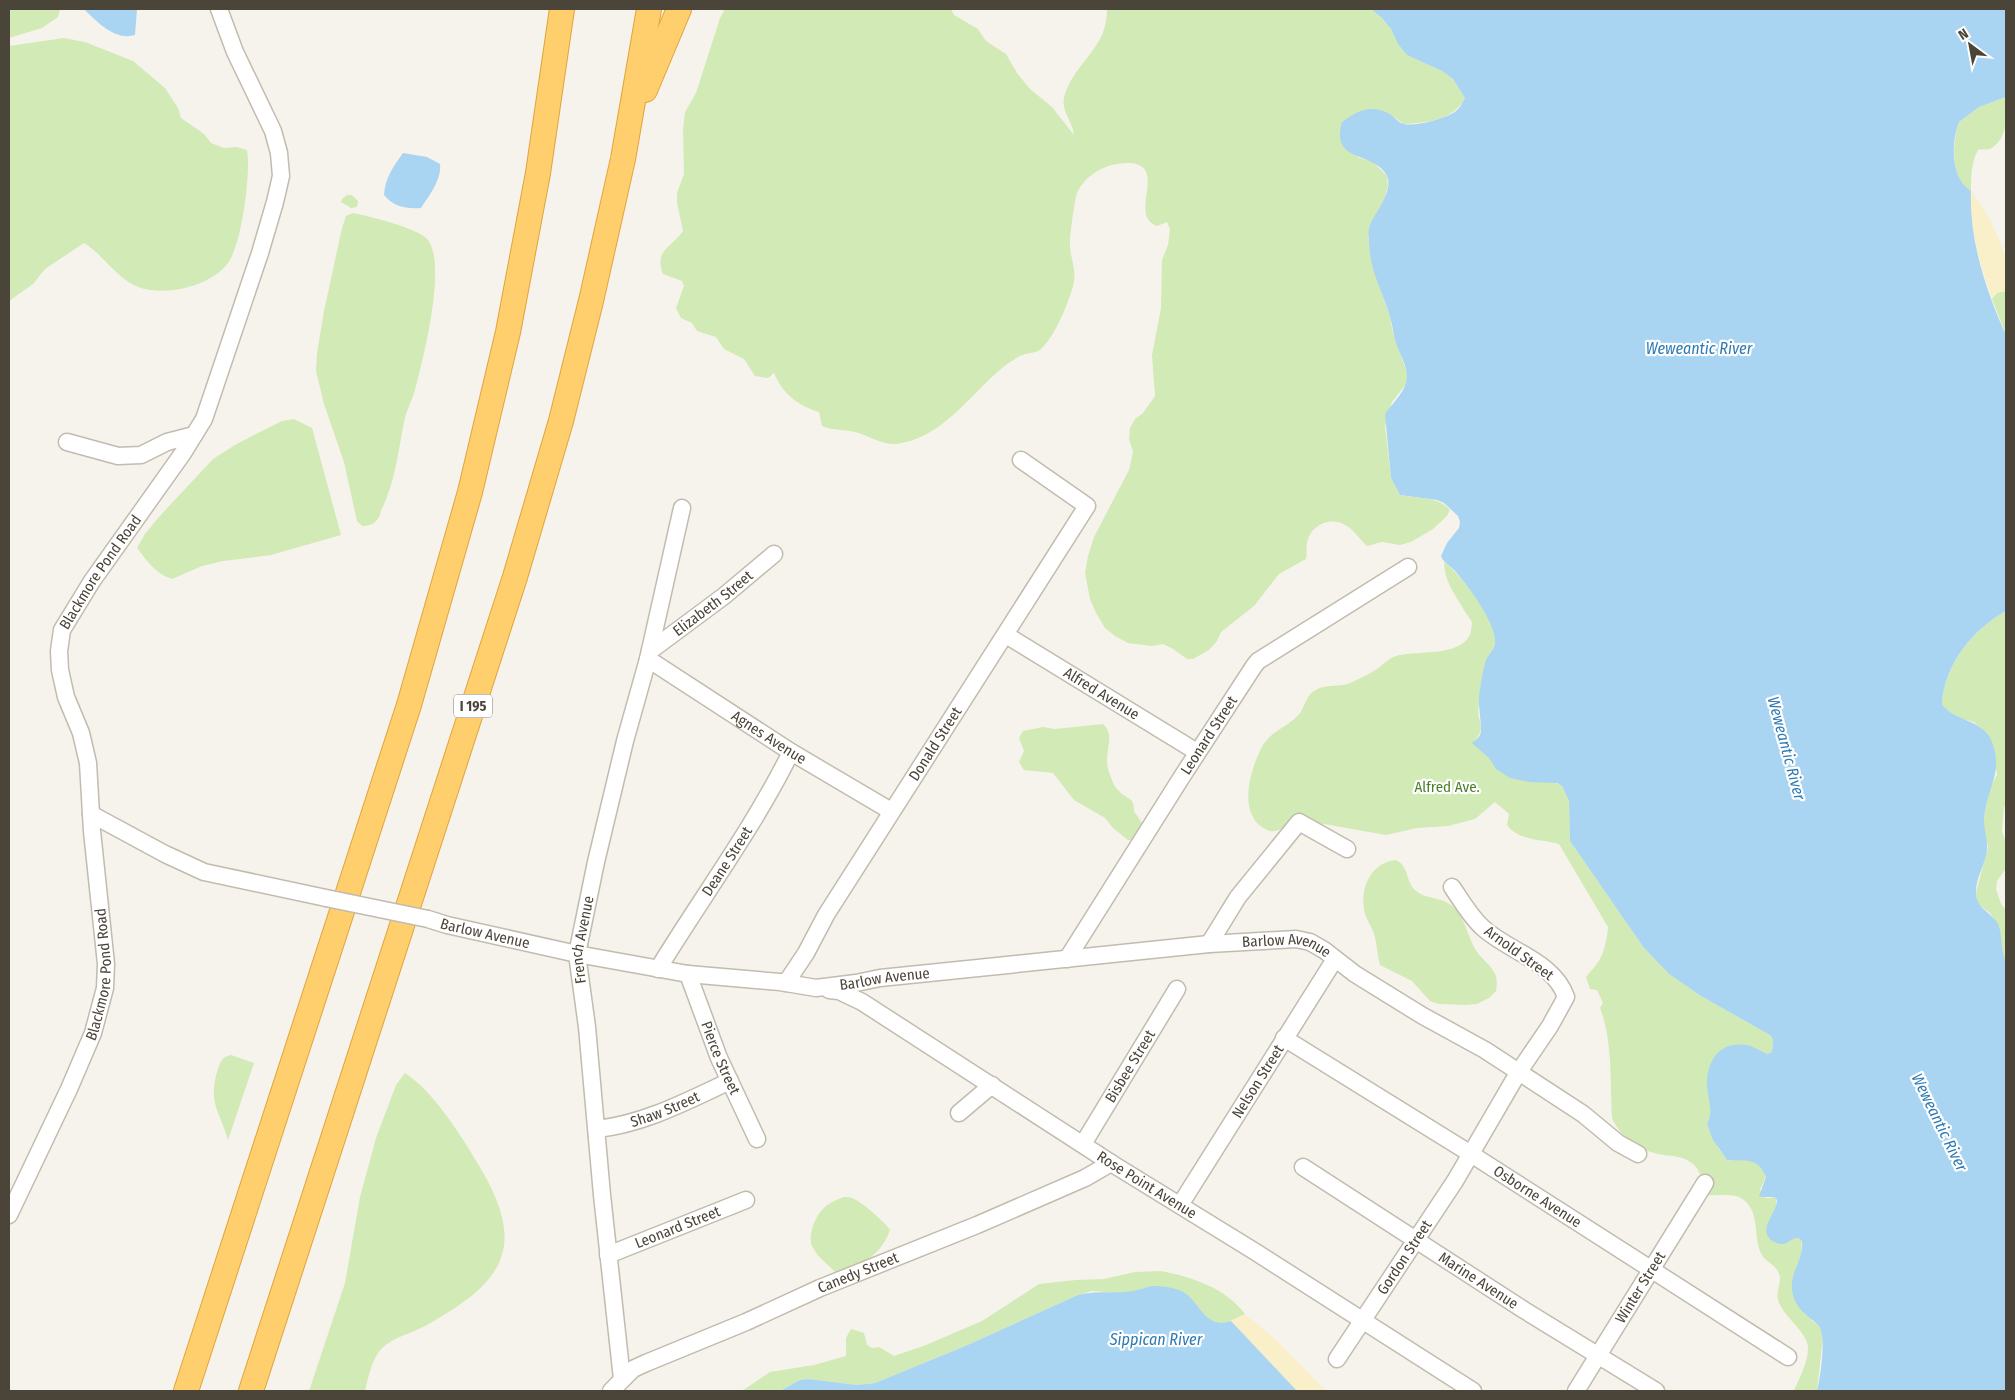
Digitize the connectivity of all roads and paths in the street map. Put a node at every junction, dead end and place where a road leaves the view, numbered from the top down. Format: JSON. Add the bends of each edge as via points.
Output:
{"nodes":[{"id":1,"x":219,"y":9,"type":"edge"},
{"id":2,"x":562,"y":9,"type":"edge"},
{"id":3,"x":649,"y":9,"type":"edge"},
{"id":4,"x":679,"y":9,"type":"edge"},
{"id":5,"x":628,"y":133,"type":"junction"},
{"id":6,"x":194,"y":435,"type":"junction"},
{"id":7,"x":67,"y":442,"type":"dead end"},
{"id":8,"x":1021,"y":460,"type":"dead end"},
{"id":9,"x":682,"y":508,"type":"dead end"},
{"id":10,"x":774,"y":554,"type":"dead end"},
{"id":11,"x":1408,"y":567,"type":"dead end"},
{"id":12,"x":1006,"y":635,"type":"junction"},
{"id":13,"x":649,"y":655,"type":"junction"},
{"id":14,"x":791,"y":752,"type":"junction"},
{"id":15,"x":1197,"y":752,"type":"junction"},
{"id":16,"x":891,"y":811,"type":"junction"},
{"id":17,"x":91,"y":814,"type":"junction"},
{"id":18,"x":1347,"y":849,"type":"dead end"},
{"id":19,"x":1452,"y":887,"type":"dead end"},
{"id":20,"x":1209,"y":944,"type":"junction"},
{"id":21,"x":577,"y":954,"type":"junction"},
{"id":22,"x":1067,"y":959,"type":"junction"},
{"id":23,"x":1335,"y":959,"type":"junction"},
{"id":24,"x":658,"y":969,"type":"junction"},
{"id":25,"x":688,"y":974,"type":"junction"},
{"id":26,"x":786,"y":983,"type":"junction"},
{"id":27,"x":816,"y":988,"type":"junction"},
{"id":28,"x":1177,"y":989,"type":"dead end"},
{"id":29,"x":1566,"y":997,"type":"joint"},
{"id":30,"x":1284,"y":1038,"type":"junction"},
{"id":31,"x":1518,"y":1072,"type":"junction"},
{"id":32,"x":730,"y":1081,"type":"junction"},
{"id":33,"x":992,"y":1085,"type":"junction"},
{"id":34,"x":959,"y":1113,"type":"dead end"},
{"id":35,"x":597,"y":1129,"type":"junction"},
{"id":36,"x":757,"y":1139,"type":"dead end"},
{"id":37,"x":1083,"y":1144,"type":"junction"},
{"id":38,"x":1471,"y":1154,"type":"junction"},
{"id":39,"x":1638,"y":1154,"type":"dead end"},
{"id":40,"x":1111,"y":1163,"type":"junction"},
{"id":41,"x":1303,"y":1167,"type":"dead end"},
{"id":42,"x":1705,"y":1183,"type":"dead end"},
{"id":43,"x":746,"y":1200,"type":"dead end"},
{"id":44,"x":1180,"y":1205,"type":"junction"},
{"id":45,"x":9,"y":1215,"type":"edge"},
{"id":46,"x":1417,"y":1239,"type":"junction"},
{"id":47,"x":608,"y":1255,"type":"junction"},
{"id":48,"x":1652,"y":1269,"type":"junction"},
{"id":49,"x":1364,"y":1320,"type":"junction"},
{"id":50,"x":1598,"y":1354,"type":"junction"},
{"id":51,"x":1788,"y":1357,"type":"dead end"},
{"id":52,"x":1338,"y":1359,"type":"dead end"},
{"id":53,"x":622,"y":1379,"type":"junction"},
{"id":54,"x":186,"y":1391,"type":"edge"},
{"id":55,"x":251,"y":1391,"type":"edge"},
{"id":56,"x":611,"y":1391,"type":"edge"},
{"id":57,"x":1473,"y":1391,"type":"edge"},
{"id":58,"x":1576,"y":1391,"type":"edge"},
{"id":59,"x":1656,"y":1391,"type":"edge"}],
"edges":[{"from":1,"to":6,"type":"street","name":"Blackmore Pond Road","via":[[235,52],[273,130],[281,176],[216,386],[204,419]]},
{"from":2,"to":54,"type":"highway","via":[[538,173],[508,332],[470,492],[409,706]]},
{"from":3,"to":5,"type":"highway","number":"I 195"},
{"from":4,"to":5,"type":"highway"},
{"from":5,"to":55,"type":"highway","number":"I 195","via":[[592,301],[515,577]]},
{"from":6,"to":7,"type":"street","via":[[167,442],[141,455],[118,456]]},
{"from":6,"to":17,"type":"street","name":"Blackmore Pond Road","via":[[92,581],[62,630],[60,670],[66,697],[82,733],[88,763]]},
{"from":8,"to":12,"type":"street","name":"Donald Street","via":[[1086,506]]},
{"from":9,"to":13,"type":"street","name":"French Avenue"},
{"from":10,"to":13,"type":"street","name":"Elizabeth Street"},
{"from":11,"to":15,"type":"street","name":"Leonard Street","via":[[1258,661]]},
{"from":12,"to":15,"type":"street","name":"Alfred Avenue"},
{"from":12,"to":16,"type":"street","name":"Donald Street"},
{"from":13,"to":14,"type":"street","name":"Agnes Avenue"},
{"from":13,"to":21,"type":"street","name":"French Avenue","via":[[625,741]]},
{"from":14,"to":16,"type":"street","name":"Agnes Avenue"},
{"from":14,"to":24,"type":"street","name":"Deane Street","via":[[762,807]]},
{"from":15,"to":22,"type":"street","name":"Leonard Street"},
{"from":16,"to":26,"type":"street","name":"Donald Street"},
{"from":17,"to":21,"type":"street","name":"Barlow Avenue","bridge":true,"via":[[204,872]]},
{"from":17,"to":45,"type":"street","name":"Blackmore Pond Road","via":[[106,964],[102,1002],[73,1081]]},
{"from":18,"to":20,"type":"street","via":[[1298,822],[1238,896]]},
{"from":19,"to":29,"type":"street","name":"Arnold Street","via":[[1482,928],[1551,973],[1562,985]]},
{"from":20,"to":22,"type":"street","name":"Barlow Avenue"},
{"from":20,"to":23,"type":"street","name":"Barlow Avenue","via":[[1296,939],[1310,942]]},
{"from":21,"to":24,"type":"street","name":"Barlow Avenue"},
{"from":21,"to":35,"type":"street","name":"French Avenue"},
{"from":22,"to":27,"type":"street","name":"Barlow Avenue","via":[[880,978]]},
{"from":23,"to":30,"type":"street","name":"Nelson Street"},
{"from":23,"to":31,"type":"street","name":"Barlow Avenue"},
{"from":24,"to":25,"type":"street","name":"Barlow Avenue"},
{"from":25,"to":26,"type":"street","name":"Barlow Avenue"},
{"from":25,"to":32,"type":"street","name":"Pierce Street"},
{"from":26,"to":27,"type":"street","name":"Barlow Avenue"},
{"from":27,"to":33,"type":"street","name":"Rose Point Avenue","via":[[840,992],[862,1002]]},
{"from":28,"to":37,"type":"street","name":"Bisbee Street"},
{"from":29,"to":31,"type":"street","name":"Gordon Street"},
{"from":30,"to":38,"type":"street","name":"Osborne Avenue"},
{"from":30,"to":44,"type":"street","name":"Nelson Street"},
{"from":31,"to":38,"type":"street","name":"Gordon Street"},
{"from":31,"to":39,"type":"street","name":"Barlow Avenue"},
{"from":32,"to":35,"type":"street","name":"Shaw Street","via":[[648,1117]]},
{"from":32,"to":36,"type":"street","name":"Pierce Street"},
{"from":33,"to":34,"type":"street"},
{"from":33,"to":37,"type":"street","name":"Rose Point Avenue"},
{"from":35,"to":47,"type":"street","name":"French Avenue"},
{"from":37,"to":40,"type":"street","name":"Rose Point Avenue"},
{"from":38,"to":46,"type":"street","name":"Gordon Street"},
{"from":38,"to":48,"type":"street","name":"Osborne Avenue"},
{"from":40,"to":44,"type":"street","name":"Rose Point Avenue"},
{"from":40,"to":53,"type":"street","name":"Canedy Street","via":[[1085,1178],[646,1363]]},
{"from":41,"to":46,"type":"street","name":"Marine Avenue"},
{"from":42,"to":48,"type":"street","name":"Winter Street"},
{"from":43,"to":47,"type":"street","name":"Leonard Street"},
{"from":44,"to":49,"type":"street","name":"Rose Point Avenue"},
{"from":46,"to":49,"type":"street","name":"Gordon Street"},
{"from":46,"to":50,"type":"street","name":"Marine Avenue","via":[[1524,1310]]},
{"from":47,"to":53,"type":"street","name":"French Avenue"},
{"from":48,"to":50,"type":"street","name":"Winter Street"},
{"from":48,"to":51,"type":"street","name":"Osborne Avenue"},
{"from":49,"to":52,"type":"street","name":"Gordon Street"},
{"from":49,"to":57,"type":"street","name":"Rose Point Avenue"},
{"from":50,"to":58,"type":"street","name":"Winter Street"},
{"from":50,"to":59,"type":"street","name":"Marine Avenue"},
{"from":53,"to":56,"type":"street","name":"Canedy Street"}]}
